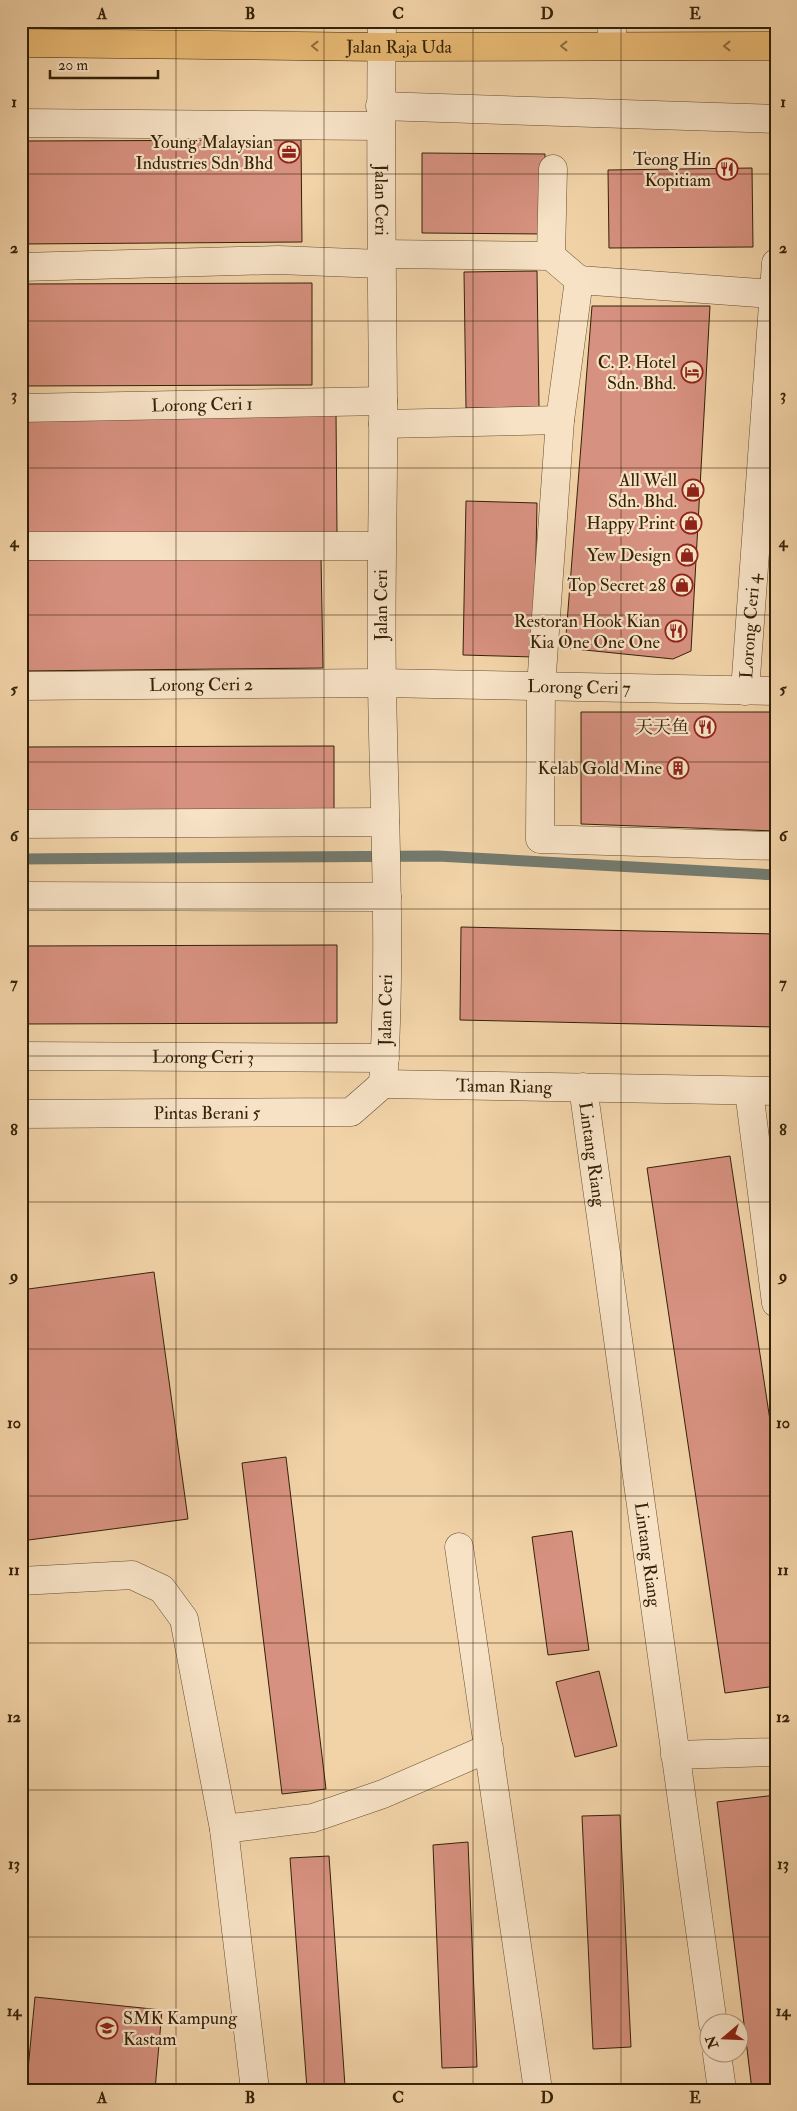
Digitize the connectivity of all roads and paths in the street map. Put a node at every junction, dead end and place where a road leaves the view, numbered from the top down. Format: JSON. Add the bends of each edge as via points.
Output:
{"nodes":[{"id":1,"x":612,"y":33,"type":"edge"},
{"id":2,"x":382,"y":34,"type":"edge"},
{"id":3,"x":21,"y":44,"type":"edge"},
{"id":4,"x":776,"y":46,"type":"edge"},
{"id":5,"x":380,"y":116,"type":"junction"},
{"id":6,"x":776,"y":119,"type":"edge"},
{"id":7,"x":21,"y":123,"type":"edge"},
{"id":8,"x":553,"y":170,"type":"dead end"},
{"id":9,"x":551,"y":256,"type":"junction"},
{"id":10,"x":381,"y":259,"type":"junction"},
{"id":11,"x":776,"y":263,"type":"edge"},
{"id":12,"x":21,"y":267,"type":"edge"},
{"id":13,"x":579,"y":280,"type":"junction"},
{"id":14,"x":773,"y":294,"type":"junction"},
{"id":15,"x":773,"y":340,"type":"edge"},
{"id":16,"x":21,"y":408,"type":"edge"},
{"id":17,"x":383,"y":412,"type":"junction"},
{"id":18,"x":560,"y":420,"type":"junction"},
{"id":19,"x":21,"y":546,"type":"edge"},
{"id":20,"x":381,"y":546,"type":"junction"},
{"id":21,"x":382,"y":683,"type":"junction"},
{"id":22,"x":21,"y":686,"type":"edge"},
{"id":23,"x":541,"y":687,"type":"junction"},
{"id":24,"x":746,"y":691,"type":"junction"},
{"id":25,"x":776,"y":691,"type":"edge"},
{"id":26,"x":21,"y":824,"type":"edge"},
{"id":27,"x":385,"y":829,"type":"junction"},
{"id":28,"x":776,"y":846,"type":"edge"},
{"id":29,"x":387,"y":889,"type":"junction"},
{"id":30,"x":21,"y":896,"type":"edge"},
{"id":31,"x":21,"y":1056,"type":"edge"},
{"id":32,"x":384,"y":1071,"type":"junction"},
{"id":33,"x":583,"y":1087,"type":"junction"},
{"id":34,"x":749,"y":1091,"type":"junction"},
{"id":35,"x":776,"y":1091,"type":"edge"},
{"id":36,"x":21,"y":1114,"type":"edge"},
{"id":37,"x":776,"y":1303,"type":"edge"},
{"id":38,"x":460,"y":1546,"type":"dead end"},
{"id":39,"x":21,"y":1581,"type":"edge"},
{"id":40,"x":489,"y":1748,"type":"junction"},
{"id":41,"x":776,"y":1752,"type":"edge"},
{"id":42,"x":675,"y":1755,"type":"junction"},
{"id":43,"x":224,"y":1830,"type":"junction"},
{"id":44,"x":712,"y":2014,"type":"edge"},
{"id":45,"x":718,"y":2064,"type":"edge"},
{"id":46,"x":254,"y":2090,"type":"edge"},
{"id":47,"x":538,"y":2090,"type":"edge"},
{"id":48,"x":722,"y":2090,"type":"edge"}],
"edges":[{"from":1,"to":2,"type":"main road","name":"Jalan Raja Uda","one_way":true},
{"from":4,"to":1,"type":"main road","name":"Jalan Raja Uda","one_way":true},
{"from":2,"to":3,"type":"main road","name":"Jalan Raja Uda","one_way":true},
{"from":2,"to":5,"type":"street","name":"Jalan Ceri"},
{"from":5,"to":6,"type":"street"},
{"from":5,"to":7,"type":"street"},
{"from":5,"to":10,"type":"street","name":"Jalan Ceri"},
{"from":8,"to":9,"type":"street"},
{"from":9,"to":10,"type":"street"},
{"from":9,"to":13,"type":"street"},
{"from":10,"to":12,"type":"street"},
{"from":10,"to":17,"type":"street","name":"Jalan Ceri"},
{"from":11,"to":14,"type":"street","name":"Lorong Ceri 4"},
{"from":13,"to":14,"type":"street"},
{"from":13,"to":18,"type":"street"},
{"from":14,"to":15,"type":"street","name":"Lorong Ceri 4"},
{"from":15,"to":24,"type":"street","name":"Lorong Ceri 4"},
{"from":16,"to":17,"type":"street","name":"Lorong Ceri 1"},
{"from":17,"to":18,"type":"street","name":"Lorong Ceri 1"},
{"from":17,"to":20,"type":"street","name":"Jalan Ceri"},
{"from":18,"to":23,"type":"street"},
{"from":19,"to":20,"type":"street"},
{"from":20,"to":21,"type":"street","name":"Jalan Ceri"},
{"from":21,"to":22,"type":"street","name":"Lorong Ceri 2"},
{"from":21,"to":23,"type":"street","name":"Lorong Ceri 7"},
{"from":21,"to":27,"type":"street","name":"Jalan Ceri"},
{"from":23,"to":24,"type":"street","name":"Lorong Ceri 7"},
{"from":23,"to":28,"type":"street","via":[[540,839]]},
{"from":24,"to":25,"type":"street","name":"Lorong Ceri 7"},
{"from":26,"to":27,"type":"street"},
{"from":27,"to":29,"type":"street","name":"Jalan Ceri"},
{"from":29,"to":30,"type":"street"},
{"from":29,"to":32,"type":"street","name":"Jalan Ceri"},
{"from":31,"to":32,"type":"street","name":"Lorong Ceri 3"},
{"from":32,"to":33,"type":"street","name":"Taman Riang"},
{"from":32,"to":36,"type":"street","name":"Pintas Berani 5","via":[[351,1112]]},
{"from":33,"to":34,"type":"street","name":"Taman Riang"},
{"from":33,"to":42,"type":"street","name":"Lintang Riang"},
{"from":34,"to":35,"type":"street","name":"Taman Riang"},
{"from":34,"to":37,"type":"street"},
{"from":38,"to":40,"type":"street"},
{"from":39,"to":43,"type":"street","via":[[132,1575],[162,1589],[184,1619]]},
{"from":40,"to":43,"type":"street","via":[[382,1794],[313,1818]]},
{"from":40,"to":47,"type":"street"},
{"from":41,"to":42,"type":"street"},
{"from":42,"to":44,"type":"street","name":"Lintang Riang"},
{"from":43,"to":46,"type":"street"},
{"from":45,"to":48,"type":"street"}]}
